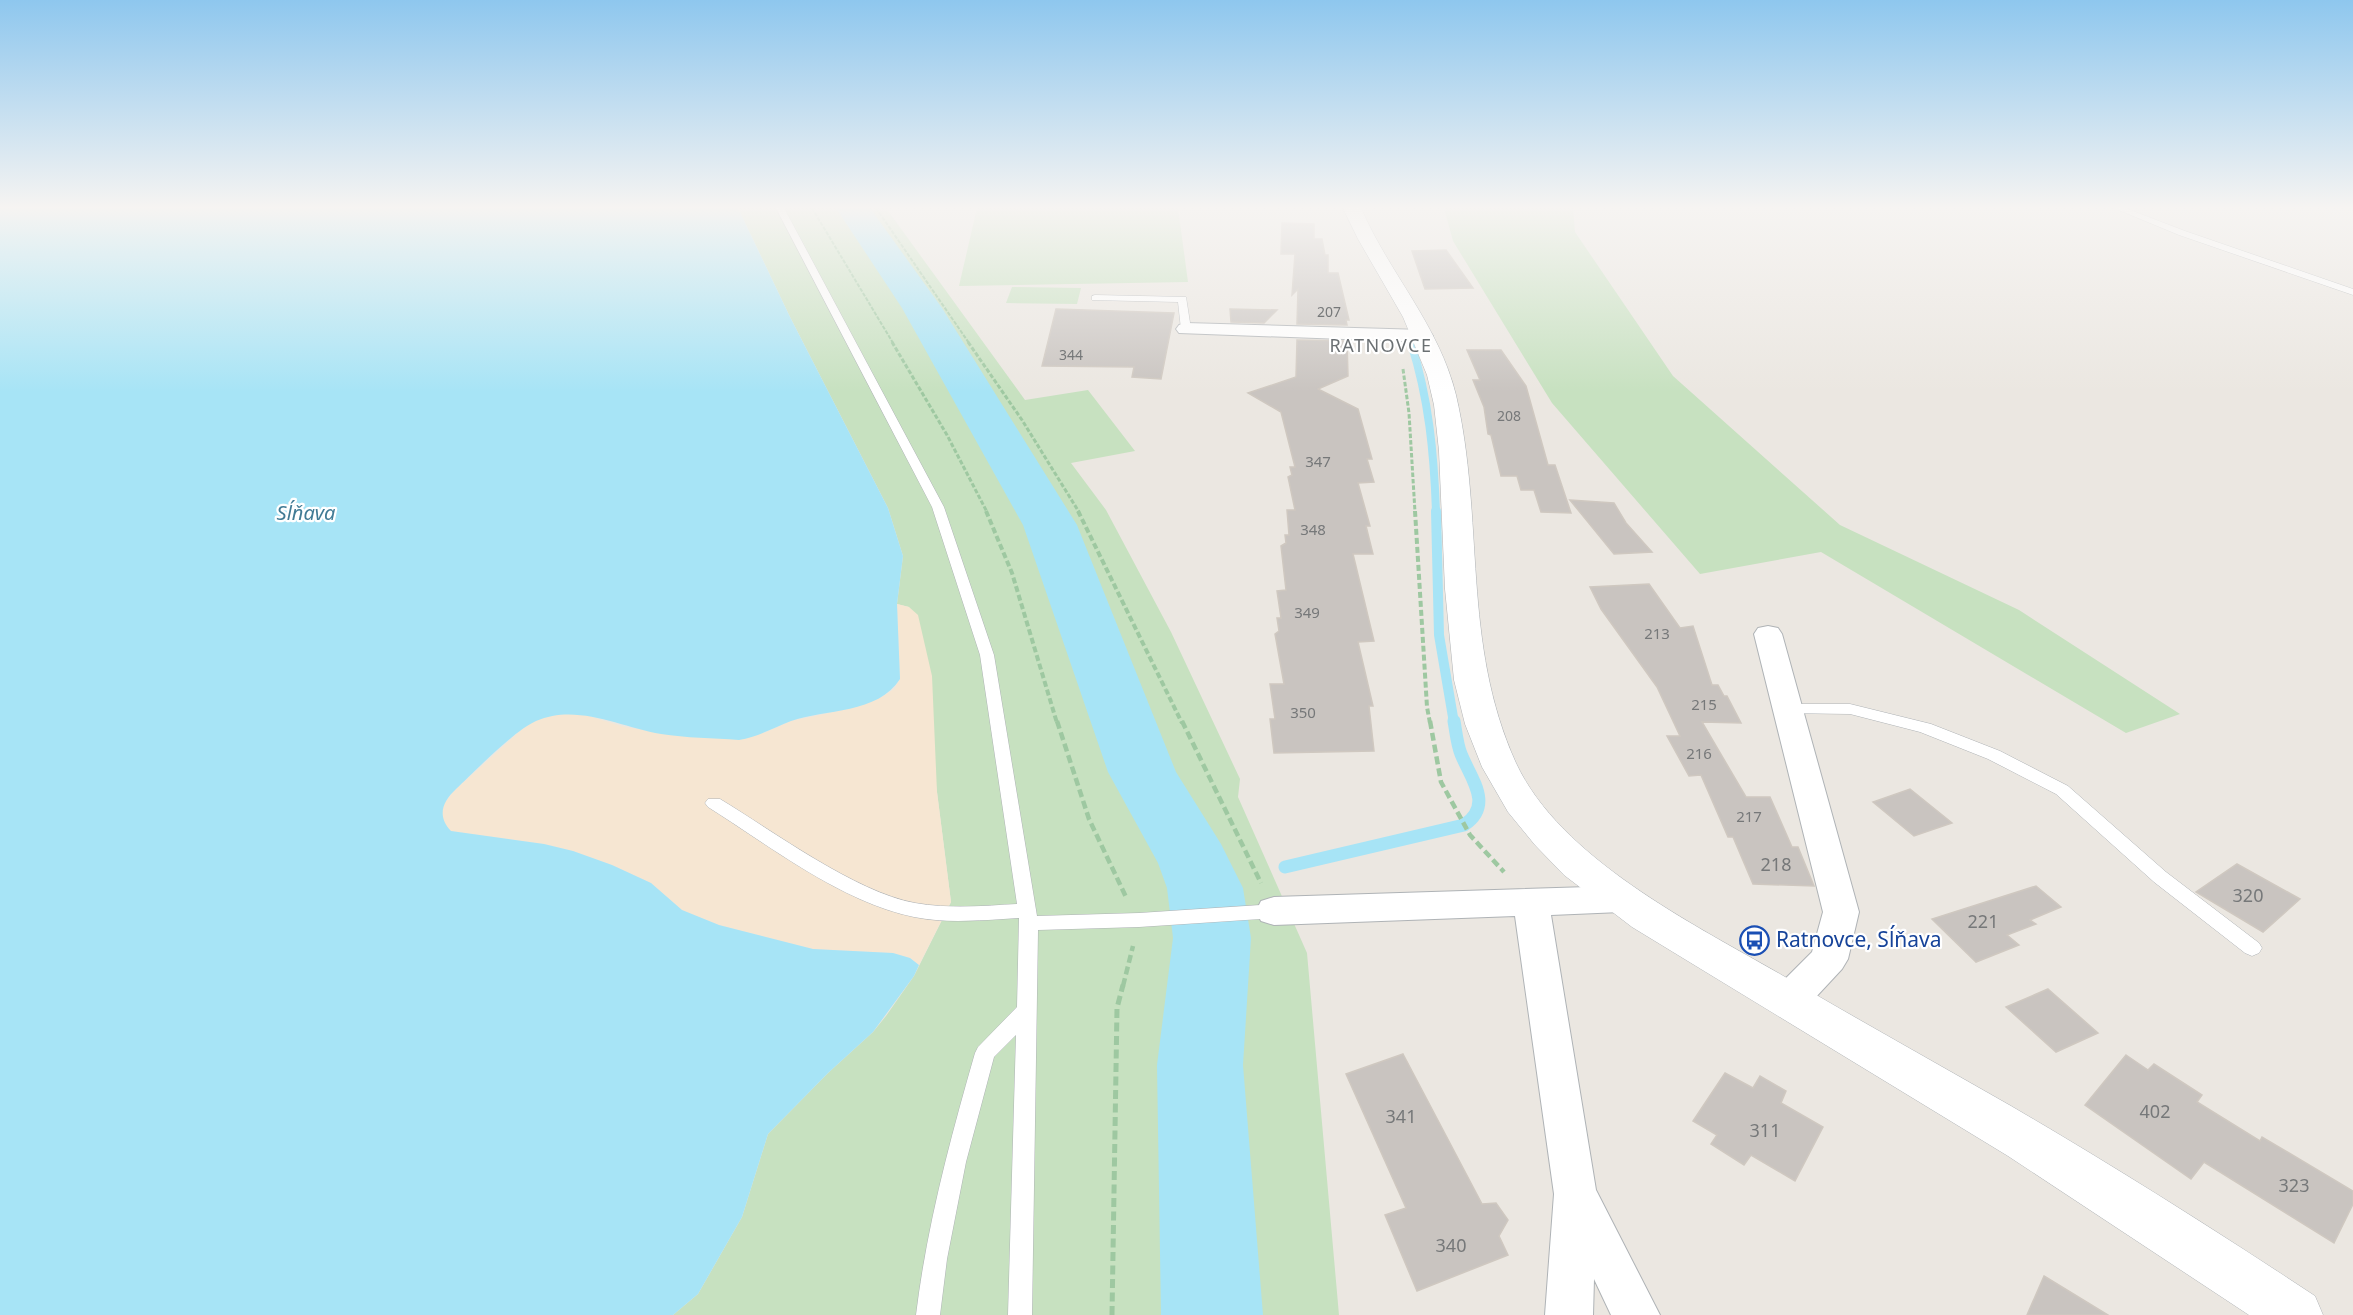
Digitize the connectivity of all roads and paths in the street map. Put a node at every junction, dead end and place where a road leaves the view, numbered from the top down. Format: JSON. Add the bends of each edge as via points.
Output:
{"nodes":[{"id":1,"x":812,"y":269,"type":"edge"},
{"id":2,"x":849,"y":269,"type":"edge"},
{"id":3,"x":918,"y":269,"type":"edge"},
{"id":4,"x":1386,"y":269,"type":"edge"},
{"id":5,"x":2287,"y":269,"type":"edge"},
{"id":6,"x":2353,"y":292,"type":"edge"},
{"id":7,"x":1095,"y":298,"type":"dead end"},
{"id":8,"x":1186,"y":329,"type":"joint"},
{"id":9,"x":1393,"y":336,"type":"junction"},
{"id":10,"x":1423,"y":336,"type":"junction"},
{"id":11,"x":1768,"y":634,"type":"dead end"},
{"id":12,"x":1787,"y":710,"type":"junction"},
{"id":13,"x":714,"y":803,"type":"dead end"},
{"id":14,"x":1621,"y":899,"type":"junction"},
{"id":15,"x":1531,"y":901,"type":"junction"},
{"id":16,"x":1274,"y":911,"type":"junction"},
{"id":17,"x":1029,"y":917,"type":"junction"},
{"id":18,"x":1139,"y":920,"type":"junction"},
{"id":19,"x":2252,"y":948,"type":"dead end"},
{"id":20,"x":1788,"y":1001,"type":"junction"},
{"id":21,"x":1027,"y":1010,"type":"junction"},
{"id":22,"x":1575,"y":1193,"type":"junction"},
{"id":23,"x":928,"y":1315,"type":"edge"},
{"id":24,"x":1020,"y":1315,"type":"edge"},
{"id":25,"x":1113,"y":1315,"type":"edge"},
{"id":26,"x":1569,"y":1315,"type":"edge"},
{"id":27,"x":1636,"y":1315,"type":"edge"},
{"id":28,"x":2296,"y":1315,"type":"edge"}],
"edges":[{"from":1,"to":17,"type":"lane","via":[[938,507],[987,655]]},
{"from":2,"to":18,"type":"path","via":[[984,502],[1012,573],[1067,760],[1106,862]]},
{"from":3,"to":16,"type":"path","via":[[1076,506]]},
{"from":4,"to":10,"type":"main road"},
{"from":5,"to":6,"type":"lane"},
{"from":7,"to":8,"type":"lane","via":[[1183,299]]},
{"from":8,"to":9,"type":"street"},
{"from":9,"to":10,"type":"street"},
{"from":9,"to":15,"type":"path","via":[[1409,413],[1427,708],[1441,782],[1470,835]]},
{"from":10,"to":14,"type":"main road","via":[[1446,405],[1466,650],[1478,712],[1519,800],[1565,853]]},
{"from":11,"to":12,"type":"street"},
{"from":12,"to":19,"type":"lane","via":[[1850,709],[1925,728],[2003,760],[2062,790],[2160,877]]},
{"from":12,"to":20,"type":"street","via":[[1841,912],[1829,960]]},
{"from":13,"to":17,"type":"lane","via":[[848,884],[901,906],[934,912]]},
{"from":14,"to":15,"type":"street"},
{"from":14,"to":20,"type":"main road"},
{"from":15,"to":16,"type":"street"},
{"from":15,"to":22,"type":"street"},
{"from":16,"to":18,"type":"lane"},
{"from":17,"to":18,"type":"lane"},
{"from":17,"to":21,"type":"lane"},
{"from":18,"to":25,"type":"path","via":[[1117,1008]]},
{"from":20,"to":28,"type":"main road","via":[[2017,1135]]},
{"from":21,"to":23,"type":"lane","via":[[985,1053],[956,1162],[935,1259]]},
{"from":21,"to":24,"type":"lane"},
{"from":22,"to":26,"type":"street"},
{"from":22,"to":27,"type":"street"}]}
